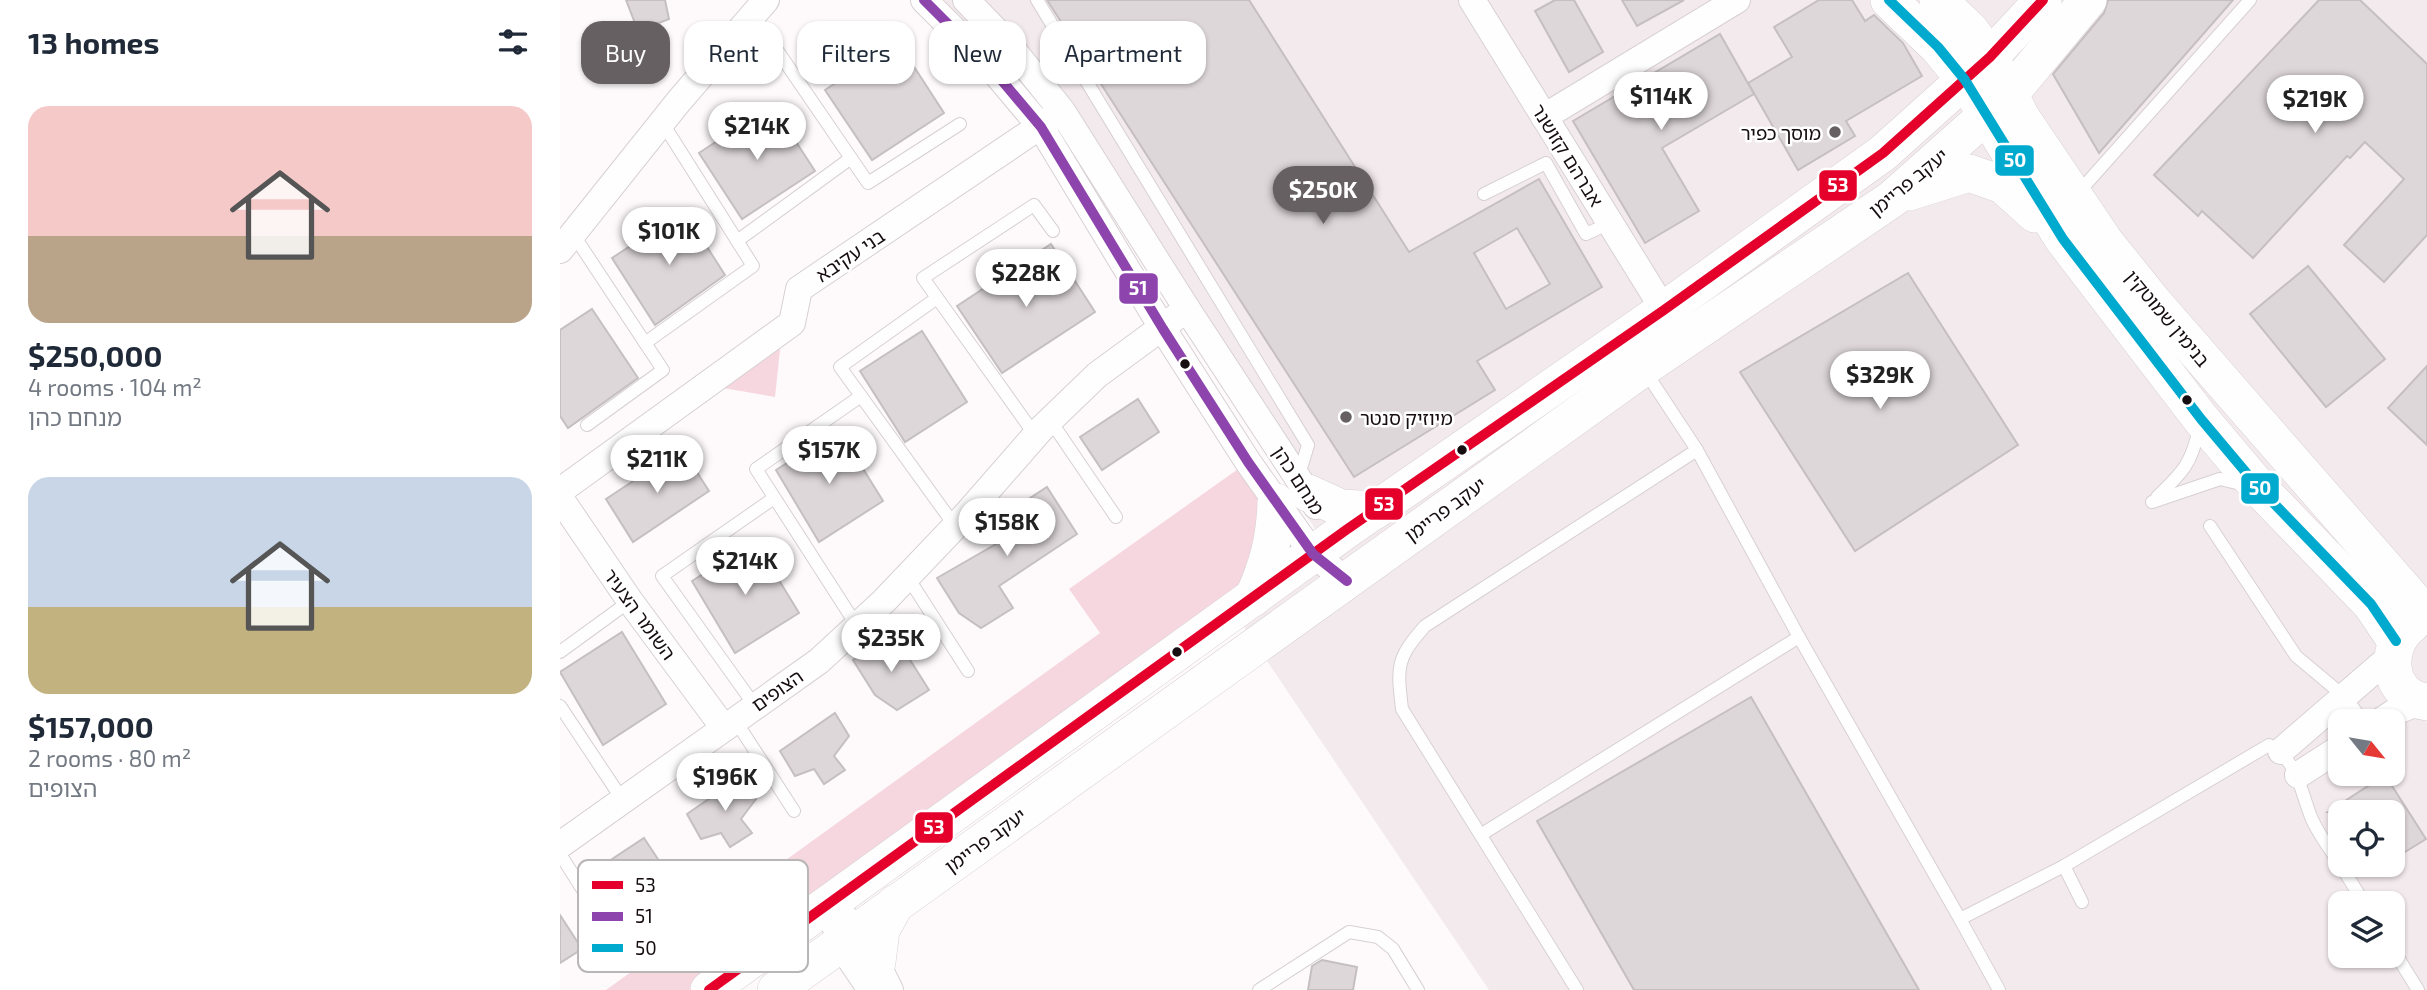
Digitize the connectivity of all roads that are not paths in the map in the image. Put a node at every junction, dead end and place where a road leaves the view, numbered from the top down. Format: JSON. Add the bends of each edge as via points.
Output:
{"nodes":[{"id":1,"x":924,"y":0,"type":"edge"},
{"id":2,"x":965,"y":0,"type":"edge"},
{"id":3,"x":1037,"y":0,"type":"edge"},
{"id":4,"x":1472,"y":0,"type":"edge"},
{"id":5,"x":1737,"y":0,"type":"edge"},
{"id":6,"x":1889,"y":0,"type":"edge"},
{"id":7,"x":1938,"y":0,"type":"edge"},
{"id":8,"x":2043,"y":0,"type":"edge"},
{"id":9,"x":2088,"y":0,"type":"edge"},
{"id":10,"x":2250,"y":0,"type":"edge"},
{"id":11,"x":760,"y":6,"type":"edge"},
{"id":12,"x":1978,"y":69,"type":"junction"},
{"id":13,"x":1998,"y":106,"type":"junction"},
{"id":14,"x":1062,"y":111,"type":"junction"},
{"id":15,"x":1544,"y":117,"type":"junction"},
{"id":16,"x":662,"y":122,"type":"junction"},
{"id":17,"x":960,"y":124,"type":"dead end"},
{"id":18,"x":1041,"y":127,"type":"junction"},
{"id":19,"x":851,"y":158,"type":"junction"},
{"id":20,"x":1484,"y":194,"type":"dead end"},
{"id":21,"x":2074,"y":197,"type":"junction"},
{"id":22,"x":1892,"y":199,"type":"junction"},
{"id":23,"x":1610,"y":223,"type":"junction"},
{"id":24,"x":1053,"y":231,"type":"dead end"},
{"id":25,"x":565,"y":238,"type":"edge"},
{"id":26,"x":2063,"y":239,"type":"junction"},
{"id":27,"x":737,"y":241,"type":"junction"},
{"id":28,"x":937,"y":298,"type":"junction"},
{"id":29,"x":1187,"y":309,"type":"junction"},
{"id":30,"x":1664,"y":310,"type":"junction"},
{"id":31,"x":1163,"y":329,"type":"junction"},
{"id":32,"x":645,"y":343,"type":"junction"},
{"id":33,"x":1643,"y":368,"type":"junction"},
{"id":34,"x":861,"y":396,"type":"junction"},
{"id":35,"x":2201,"y":419,"type":"junction"},
{"id":36,"x":587,"y":425,"type":"dead end"},
{"id":37,"x":1043,"y":428,"type":"junction"},
{"id":38,"x":1697,"y":450,"type":"junction"},
{"id":39,"x":2259,"y":488,"type":"junction"},
{"id":40,"x":560,"y":491,"type":"edge"},
{"id":41,"x":1294,"y":491,"type":"junction"},
{"id":42,"x":560,"y":498,"type":"edge"},
{"id":43,"x":774,"y":498,"type":"junction"},
{"id":44,"x":1376,"y":510,"type":"junction"},
{"id":45,"x":1115,"y":517,"type":"dead end"},
{"id":46,"x":955,"y":526,"type":"junction"},
{"id":47,"x":2210,"y":526,"type":"dead end"},
{"id":48,"x":1325,"y":545,"type":"junction"},
{"id":49,"x":907,"y":576,"type":"junction"},
{"id":50,"x":1347,"y":581,"type":"junction"},
{"id":51,"x":1253,"y":598,"type":"junction"},
{"id":52,"x":629,"y":601,"type":"junction"},
{"id":53,"x":2427,"y":617,"type":"edge"},
{"id":54,"x":857,"y":626,"type":"junction"},
{"id":55,"x":1799,"y":637,"type":"junction"},
{"id":56,"x":2394,"y":648,"type":"junction"},
{"id":57,"x":560,"y":652,"type":"edge"},
{"id":58,"x":968,"y":671,"type":"dead end"},
{"id":59,"x":2346,"y":697,"type":"junction"},
{"id":60,"x":2424,"y":702,"type":"edge"},
{"id":61,"x":560,"y":706,"type":"edge"},
{"id":62,"x":2354,"y":709,"type":"edge"},
{"id":63,"x":2404,"y":709,"type":"edge"},
{"id":64,"x":738,"y":718,"type":"junction"},
{"id":65,"x":2281,"y":751,"type":"junction"},
{"id":66,"x":2328,"y":756,"type":"edge"},
{"id":67,"x":2298,"y":775,"type":"junction"},
{"id":68,"x":622,"y":799,"type":"junction"},
{"id":69,"x":794,"y":811,"type":"dead end"},
{"id":70,"x":1482,"y":834,"type":"junction"},
{"id":71,"x":560,"y":845,"type":"edge"},
{"id":72,"x":2328,"y":845,"type":"edge"},
{"id":73,"x":560,"y":853,"type":"edge"},
{"id":74,"x":2064,"y":866,"type":"junction"},
{"id":75,"x":578,"y":882,"type":"edge"},
{"id":76,"x":2082,"y":902,"type":"dead end"},
{"id":77,"x":828,"y":904,"type":"junction"},
{"id":78,"x":808,"y":918,"type":"edge"},
{"id":79,"x":1960,"y":919,"type":"junction"},
{"id":80,"x":866,"y":965,"type":"edge"},
{"id":81,"x":2404,"y":968,"type":"edge"},
{"id":82,"x":734,"y":972,"type":"edge"},
{"id":83,"x":788,"y":981,"type":"edge"},
{"id":84,"x":709,"y":990,"type":"edge"},
{"id":85,"x":1259,"y":990,"type":"edge"},
{"id":86,"x":1418,"y":990,"type":"edge"},
{"id":87,"x":1577,"y":990,"type":"edge"},
{"id":88,"x":2000,"y":990,"type":"edge"},
{"id":89,"x":2418,"y":990,"type":"edge"}],
"edges":[{"from":1,"to":18,"type":"street","name":"מנחם כהן","via":[[988,64]]},
{"from":2,"to":14,"type":"street","name":"מנחם כהן","via":[[1005,40]]},
{"from":3,"to":41,"type":"lane","via":[[1308,445]]},
{"from":4,"to":15,"type":"street","name":"אברהם קזושנר"},
{"from":5,"to":15,"type":"street"},
{"from":6,"to":12,"type":"main road","name":"בנימין שמוטקין","via":[[1938,47]]},
{"from":7,"to":12,"type":"main road","name":"בנימין שמוטקין","via":[[1970,30]]},
{"from":8,"to":12,"type":"main road","name":"יעקב פריימן"},
{"from":9,"to":13,"type":"main road","name":"יעקב פריימן"},
{"from":10,"to":21,"type":"lane"},
{"from":11,"to":16,"type":"street"},
{"from":11,"to":19,"type":"lane"},
{"from":12,"to":13,"type":"main road","name":"בנימין שמוטקין"},
{"from":12,"to":30,"type":"main road","name":"יעקב פריימן","via":[[1882,153]]},
{"from":13,"to":21,"type":"main road","name":"בנימין שמוטקין"},
{"from":13,"to":22,"type":"main road","name":"יעקב פריימן"},
{"from":13,"to":26,"type":"main road","name":"בנימין שמוטקין"},
{"from":14,"to":18,"type":"street","name":"בני עקיבא"},
{"from":14,"to":29,"type":"street","name":"מנחם כהן"},
{"from":15,"to":23,"type":"street","name":"אברהם קזושנר"},
{"from":16,"to":25,"type":"street"},
{"from":16,"to":27,"type":"lane"},
{"from":17,"to":19,"type":"lane","via":[[868,183]]},
{"from":18,"to":31,"type":"street","name":"מנחם כהן"},
{"from":18,"to":40,"type":"street","name":"בני עקיבא","via":[[799,289],[792,323]]},
{"from":19,"to":27,"type":"lane"},
{"from":20,"to":23,"type":"lane","via":[[1546,163],[1586,234]]},
{"from":21,"to":53,"type":"main road","name":"בנימין שמוטקין","via":[[2154,303]]},
{"from":22,"to":26,"type":"main road","via":[[1969,173],[2003,185]]},
{"from":22,"to":33,"type":"main road","name":"יעקב פריימן"},
{"from":23,"to":30,"type":"street","name":"אברהם קזושנר"},
{"from":24,"to":28,"type":"lane","via":[[1034,205],[923,278]]},
{"from":25,"to":32,"type":"lane"},
{"from":26,"to":35,"type":"main road","name":"בנימין שמוטקין"},
{"from":27,"to":32,"type":"lane","via":[[753,265]]},
{"from":28,"to":34,"type":"lane","via":[[840,367]]},
{"from":28,"to":37,"type":"lane"},
{"from":29,"to":31,"type":"street","name":"הצופים"},
{"from":29,"to":41,"type":"street","name":"מנחם כהן"},
{"from":30,"to":44,"type":"main road","name":"יעקב פריימן"},
{"from":31,"to":37,"type":"street","name":"הצופים","via":[[1097,375]]},
{"from":31,"to":41,"type":"street","name":"מנחם כהן"},
{"from":32,"to":36,"type":"lane","via":[[663,369]]},
{"from":33,"to":38,"type":"lane"},
{"from":33,"to":50,"type":"main road","name":"יעקב פריימן"},
{"from":34,"to":43,"type":"lane","via":[[756,469]]},
{"from":34,"to":46,"type":"lane"},
{"from":35,"to":39,"type":"main road","name":"בנימין שמוטקין"},
{"from":35,"to":39,"type":"lane","via":[[2185,470],[2152,502],[2220,479]]},
{"from":37,"to":45,"type":"lane"},
{"from":37,"to":46,"type":"street","name":"הצופים"},
{"from":38,"to":55,"type":"lane"},
{"from":38,"to":70,"type":"lane","via":[[1425,625],[1404,650],[1398,674],[1402,709]]},
{"from":39,"to":56,"type":"main road","name":"בנימין שמוטקין","via":[[2371,604]]},
{"from":41,"to":44,"type":"main road","via":[[1341,508]]},
{"from":41,"to":48,"type":"street","name":"מנחם כהן"},
{"from":41,"to":51,"type":"main road"},
{"from":42,"to":52,"type":"street","name":"השומר הצעיר"},
{"from":43,"to":54,"type":"lane"},
{"from":43,"to":64,"type":"lane","via":[[662,576]]},
{"from":44,"to":48,"type":"main road","name":"יעקב פריימן"},
{"from":46,"to":49,"type":"street","name":"הצופים"},
{"from":47,"to":59,"type":"lane","via":[[2296,656]]},
{"from":48,"to":50,"type":"street","name":"מנחם כהן"},
{"from":48,"to":51,"type":"main road","name":"יעקב פריימן"},
{"from":49,"to":54,"type":"street","name":"הצופים"},
{"from":49,"to":58,"type":"lane"},
{"from":50,"to":80,"type":"main road","name":"יעקב פריימן","via":[[896,903]]},
{"from":51,"to":77,"type":"main road","name":"יעקב פריימן"},
{"from":52,"to":57,"type":"lane"},
{"from":52,"to":64,"type":"street","name":"השומר הצעיר"},
{"from":53,"to":56,"type":"main road","via":[[2404,629]]},
{"from":54,"to":64,"type":"street","name":"הצופים","via":[[818,661]]},
{"from":55,"to":70,"type":"lane"},
{"from":55,"to":79,"type":"lane"},
{"from":56,"to":59,"type":"street"},
{"from":56,"to":60,"type":"main road","name":"בנימין שמוטקין","via":[[2392,670],[2398,684]]},
{"from":59,"to":62,"type":"lane"},
{"from":59,"to":65,"type":"street"},
{"from":60,"to":63,"type":"street"},
{"from":61,"to":68,"type":"lane"},
{"from":64,"to":68,"type":"street","name":"הצופים"},
{"from":64,"to":69,"type":"lane"},
{"from":65,"to":67,"type":"lane"},
{"from":65,"to":74,"type":"lane","via":[[2269,745]]},
{"from":66,"to":67,"type":"street"},
{"from":67,"to":72,"type":"lane","via":[[2312,819]]},
{"from":68,"to":71,"type":"street","name":"הצופים"},
{"from":70,"to":87,"type":"lane"},
{"from":73,"to":75,"type":"lane"},
{"from":74,"to":76,"type":"lane"},
{"from":74,"to":79,"type":"lane"},
{"from":77,"to":78,"type":"main road","name":"יעקב פריימן"},
{"from":77,"to":80,"type":"street"},
{"from":79,"to":88,"type":"lane"},
{"from":80,"to":83,"type":"main road","name":"יעקב פריימן"},
{"from":81,"to":89,"type":"lane"},
{"from":82,"to":84,"type":"main road","name":"יעקב פריימן"},
{"from":85,"to":86,"type":"lane","via":[[1349,932],[1378,937],[1393,950]]}]}
